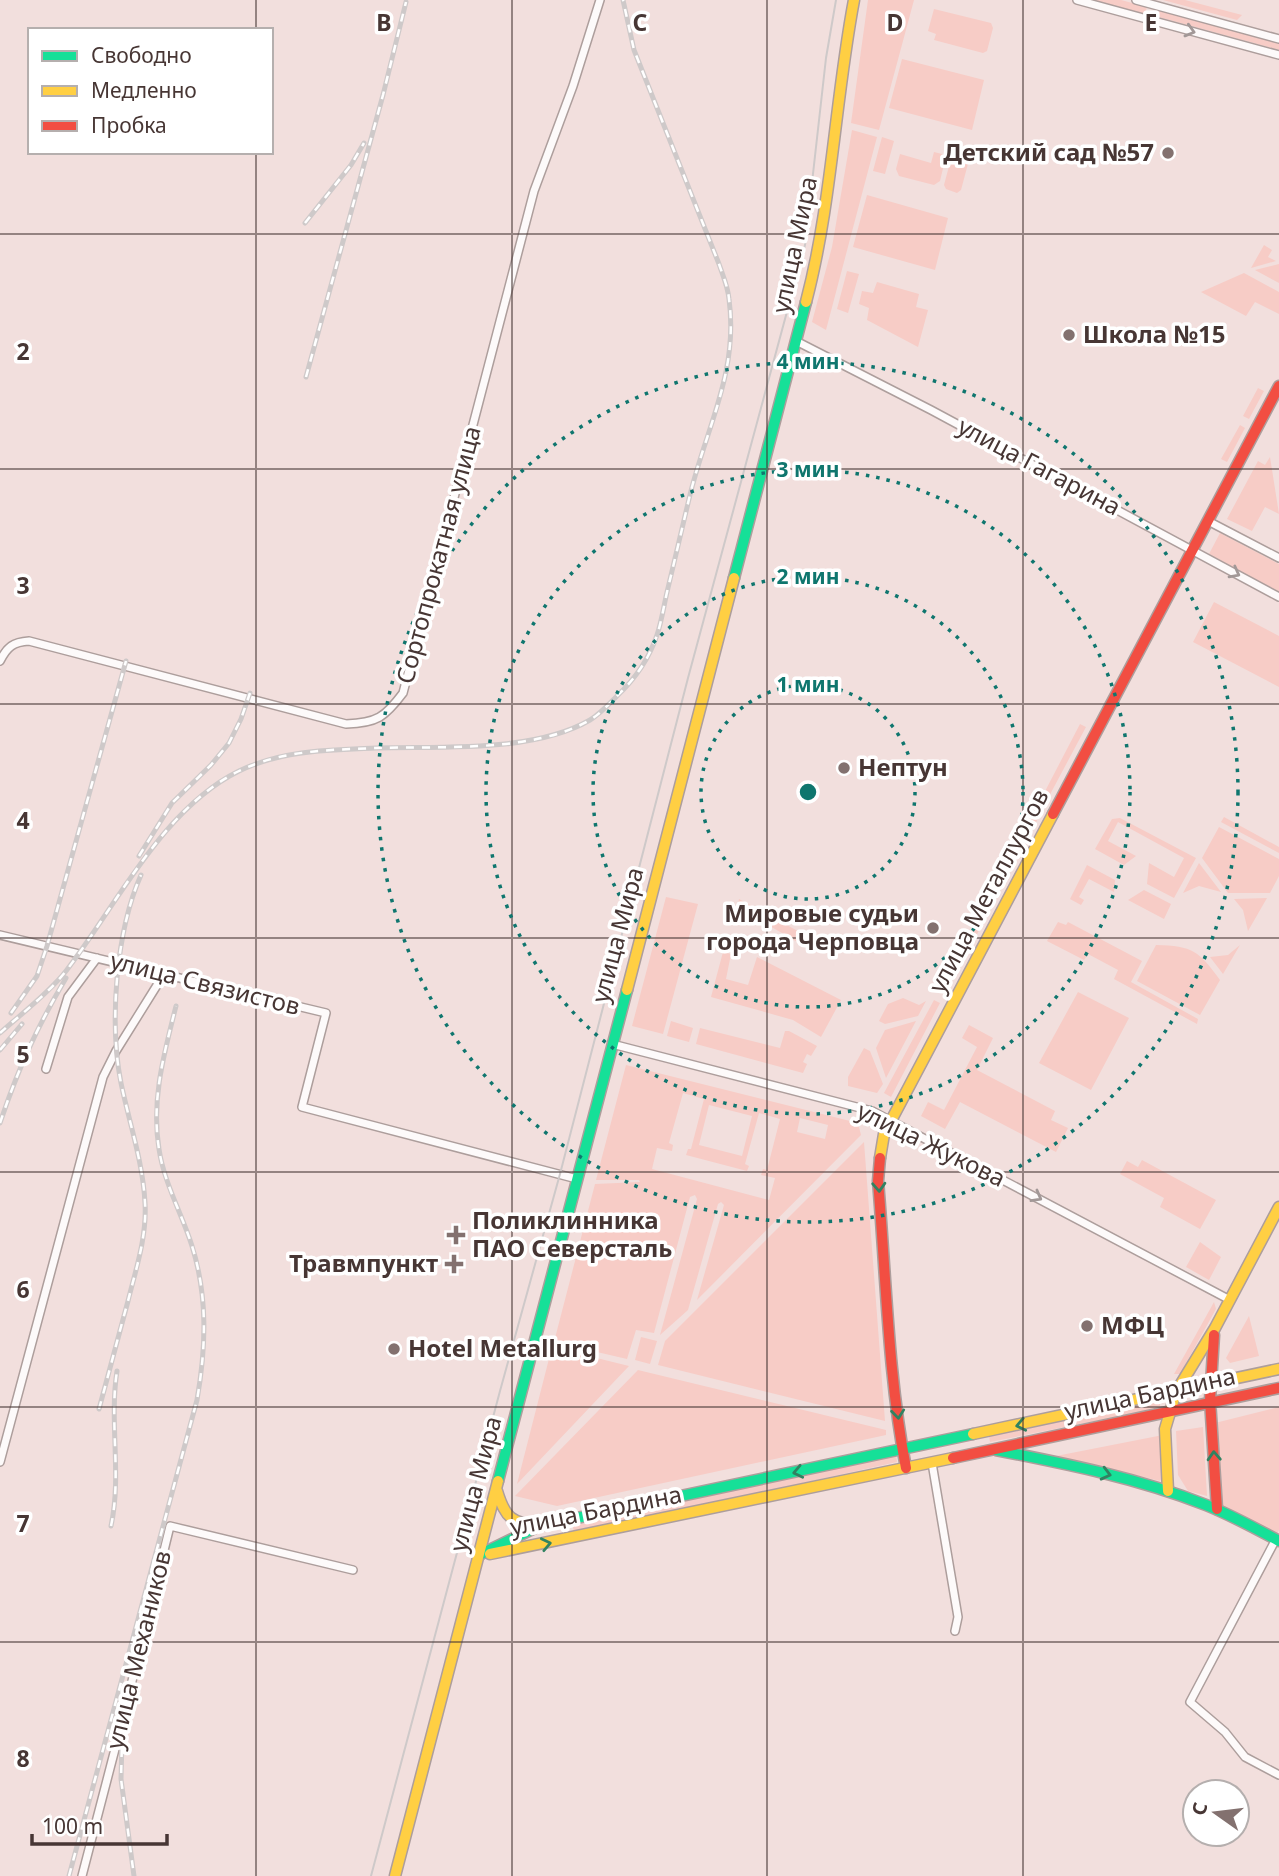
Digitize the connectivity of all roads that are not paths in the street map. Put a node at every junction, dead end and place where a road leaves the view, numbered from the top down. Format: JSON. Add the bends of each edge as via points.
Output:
{"nodes":[{"id":1,"x":600,"y":0,"type":"edge"},
{"id":2,"x":854,"y":0,"type":"edge"},
{"id":3,"x":1077,"y":0,"type":"edge"},
{"id":4,"x":1136,"y":0,"type":"edge"},
{"id":5,"x":1152,"y":4,"type":"junction"},
{"id":6,"x":1148,"y":19,"type":"junction"},
{"id":7,"x":1279,"y":39,"type":"edge"},
{"id":8,"x":1279,"y":55,"type":"edge"},
{"id":9,"x":796,"y":341,"type":"junction"},
{"id":10,"x":1279,"y":386,"type":"edge"},
{"id":11,"x":1208,"y":521,"type":"junction"},
{"id":12,"x":1191,"y":550,"type":"junction"},
{"id":13,"x":1279,"y":558,"type":"edge"},
{"id":14,"x":1279,"y":597,"type":"edge"},
{"id":15,"x":0,"y":661,"type":"edge"},
{"id":16,"x":0,"y":935,"type":"edge"},
{"id":17,"x":97,"y":958,"type":"junction"},
{"id":18,"x":164,"y":974,"type":"junction"},
{"id":19,"x":611,"y":1044,"type":"junction"},
{"id":20,"x":46,"y":1069,"type":"dead end"},
{"id":21,"x":889,"y":1120,"type":"junction"},
{"id":22,"x":577,"y":1179,"type":"junction"},
{"id":23,"x":1279,"y":1207,"type":"edge"},
{"id":24,"x":1230,"y":1300,"type":"junction"},
{"id":25,"x":1215,"y":1328,"type":"junction"},
{"id":26,"x":1279,"y":1369,"type":"edge"},
{"id":27,"x":1210,"y":1385,"type":"junction"},
{"id":28,"x":1279,"y":1388,"type":"edge"},
{"id":29,"x":1176,"y":1392,"type":"junction"},
{"id":30,"x":1211,"y":1404,"type":"junction"},
{"id":31,"x":1172,"y":1411,"type":"junction"},
{"id":32,"x":992,"y":1449,"type":"junction"},
{"id":33,"x":902,"y":1450,"type":"junction"},
{"id":34,"x":0,"y":1462,"type":"edge"},
{"id":35,"x":932,"y":1463,"type":"junction"},
{"id":36,"x":906,"y":1468,"type":"junction"},
{"id":37,"x":496,"y":1490,"type":"junction"},
{"id":38,"x":1168,"y":1491,"type":"junction"},
{"id":39,"x":660,"y":1501,"type":"junction"},
{"id":40,"x":1217,"y":1509,"type":"junction"},
{"id":41,"x":664,"y":1519,"type":"junction"},
{"id":42,"x":539,"y":1526,"type":"junction"},
{"id":43,"x":1278,"y":1540,"type":"edge"},
{"id":44,"x":479,"y":1555,"type":"junction"},
{"id":45,"x":353,"y":1570,"type":"dead end"},
{"id":46,"x":955,"y":1631,"type":"dead end"},
{"id":47,"x":1279,"y":1775,"type":"edge"},
{"id":48,"x":82,"y":1876,"type":"edge"},
{"id":49,"x":395,"y":1876,"type":"edge"}],
"edges":[{"from":1,"to":15,"type":"street","name":"Сортопрокатная улица","via":[[534,191],[403,693],[389,712],[369,723],[346,724],[29,641],[15,642]]},
{"from":2,"to":9,"type":"main road","name":"улица Мира","via":[[824,232]]},
{"from":3,"to":6,"type":"street"},
{"from":4,"to":5,"type":"street"},
{"from":5,"to":6,"type":"street"},
{"from":5,"to":7,"type":"street"},
{"from":6,"to":8,"type":"street","one_way":true},
{"from":9,"to":12,"type":"street","name":"улица Гагарина"},
{"from":9,"to":19,"type":"main road","name":"улица Мира"},
{"from":10,"to":11,"type":"main road","name":"улица Металлургов"},
{"from":11,"to":12,"type":"main road","name":"улица Металлургов"},
{"from":11,"to":13,"type":"street"},
{"from":12,"to":14,"type":"street","name":"улица Гагарина","one_way":true},
{"from":12,"to":21,"type":"main road","name":"улица Металлургов"},
{"from":16,"to":17,"type":"street","name":"улица Связистов"},
{"from":17,"to":18,"type":"street","name":"улица Связистов"},
{"from":17,"to":20,"type":"street","via":[[68,997]]},
{"from":18,"to":22,"type":"street","name":"улица Связистов","via":[[326,1013],[302,1107]]},
{"from":18,"to":34,"type":"street","via":[[103,1077]]},
{"from":19,"to":21,"type":"street","name":"улица Жукова","via":[[819,1096]]},
{"from":19,"to":22,"type":"main road","name":"улица Мира"},
{"from":21,"to":24,"type":"street","name":"улица Жукова","one_way":true},
{"from":21,"to":33,"type":"main road","name":"улица Металлургов","one_way":true,"via":[[878,1181]]},
{"from":22,"to":37,"type":"main road","name":"улица Мира"},
{"from":23,"to":24,"type":"main road"},
{"from":24,"to":25,"type":"main road"},
{"from":25,"to":27,"type":"main road"},
{"from":25,"to":29,"type":"main road"},
{"from":26,"to":27,"type":"main road","name":"улица Бардина"},
{"from":27,"to":29,"type":"main road","name":"улица Бардина"},
{"from":27,"to":30,"type":"main road"},
{"from":28,"to":30,"type":"main road","name":"улица Бардина"},
{"from":29,"to":31,"type":"main road"},
{"from":29,"to":33,"type":"main road","name":"улица Бардина","one_way":true},
{"from":30,"to":31,"type":"main road","name":"улица Бардина"},
{"from":40,"to":30,"type":"main road","one_way":true},
{"from":31,"to":32,"type":"main road","name":"улица Бардина"},
{"from":31,"to":38,"type":"main road","via":[[1166,1429]]},
{"from":32,"to":35,"type":"main road","name":"улица Бардина"},
{"from":32,"to":38,"type":"main road","one_way":true},
{"from":33,"to":36,"type":"main road","name":"улица Металлургов"},
{"from":33,"to":39,"type":"main road","name":"улица Бардина","one_way":true},
{"from":35,"to":36,"type":"main road","name":"улица Бардина"},
{"from":35,"to":46,"type":"street","via":[[958,1617]]},
{"from":36,"to":41,"type":"main road","name":"улица Бардина"},
{"from":37,"to":42,"type":"main road","via":[[507,1517]]},
{"from":37,"to":44,"type":"main road","name":"улица Мира"},
{"from":38,"to":40,"type":"main road"},
{"from":39,"to":41,"type":"main road"},
{"from":39,"to":42,"type":"main road","name":"улица Бардина"},
{"from":40,"to":43,"type":"main road"},
{"from":44,"to":41,"type":"main road","name":"улица Бардина","one_way":true},
{"from":42,"to":44,"type":"main road","name":"улица Бардина"},
{"from":43,"to":47,"type":"street","via":[[1190,1702],[1245,1757]]},
{"from":44,"to":49,"type":"main road","name":"улица Мира"},
{"from":45,"to":48,"type":"street","name":"улица Механиков","via":[[170,1526]]}]}
